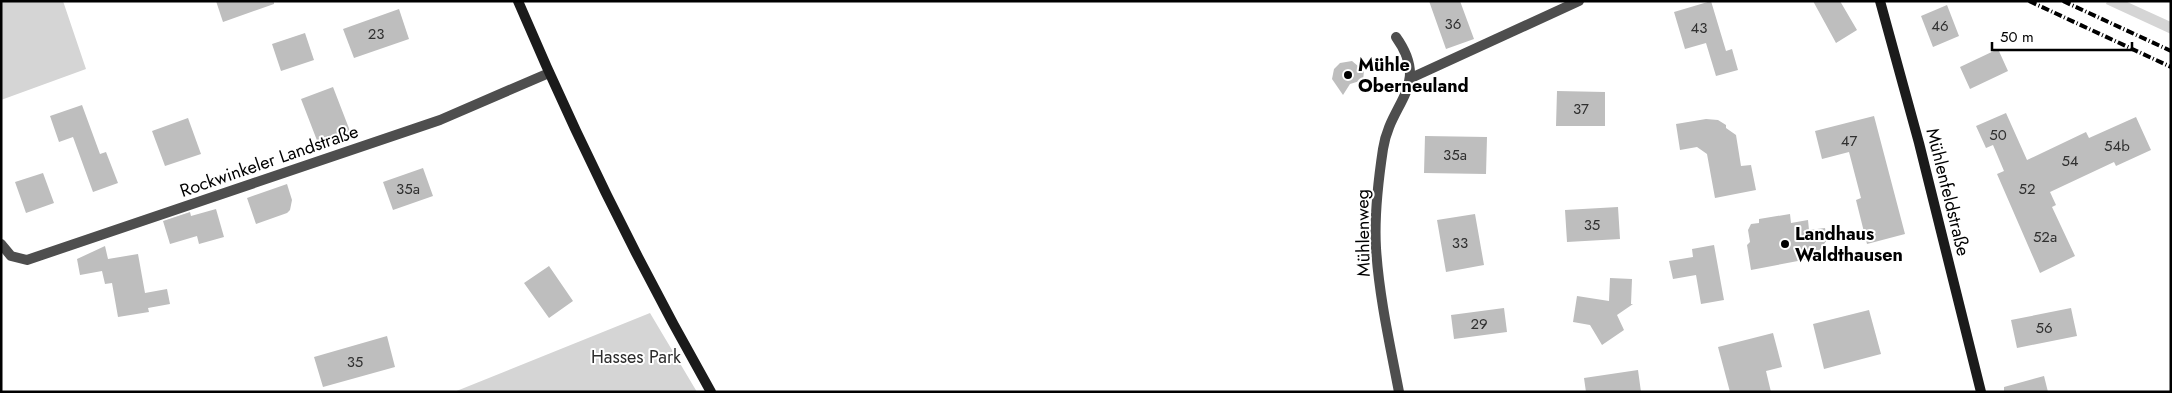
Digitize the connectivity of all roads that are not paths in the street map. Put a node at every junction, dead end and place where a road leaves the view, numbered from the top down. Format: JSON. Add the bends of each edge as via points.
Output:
{"nodes":[{"id":1,"x":518,"y":1,"type":"edge"},
{"id":2,"x":1579,"y":1,"type":"edge"},
{"id":3,"x":1880,"y":1,"type":"edge"},
{"id":4,"x":1396,"y":37,"type":"dead end"},
{"id":5,"x":549,"y":73,"type":"junction"},
{"id":6,"x":1411,"y":78,"type":"junction"},
{"id":7,"x":1,"y":244,"type":"edge"},
{"id":8,"x":711,"y":392,"type":"edge"},
{"id":9,"x":1399,"y":392,"type":"edge"},
{"id":10,"x":1980,"y":392,"type":"edge"}],
"edges":[{"from":1,"to":5,"type":"main road"},
{"from":2,"to":6,"type":"street"},
{"from":3,"to":10,"type":"main road","name":"Mühlenfeldstraße","via":[[1919,143]]},
{"from":4,"to":6,"type":"street","via":[[1406,50]]},
{"from":5,"to":7,"type":"street","name":"Rockwinkeler Landstraße","via":[[440,120],[27,260],[11,256]]},
{"from":5,"to":8,"type":"main road","via":[[599,182]]},
{"from":6,"to":9,"type":"street","name":"Mühlenweg","via":[[1385,138],[1378,184],[1376,248],[1382,302]]}]}
